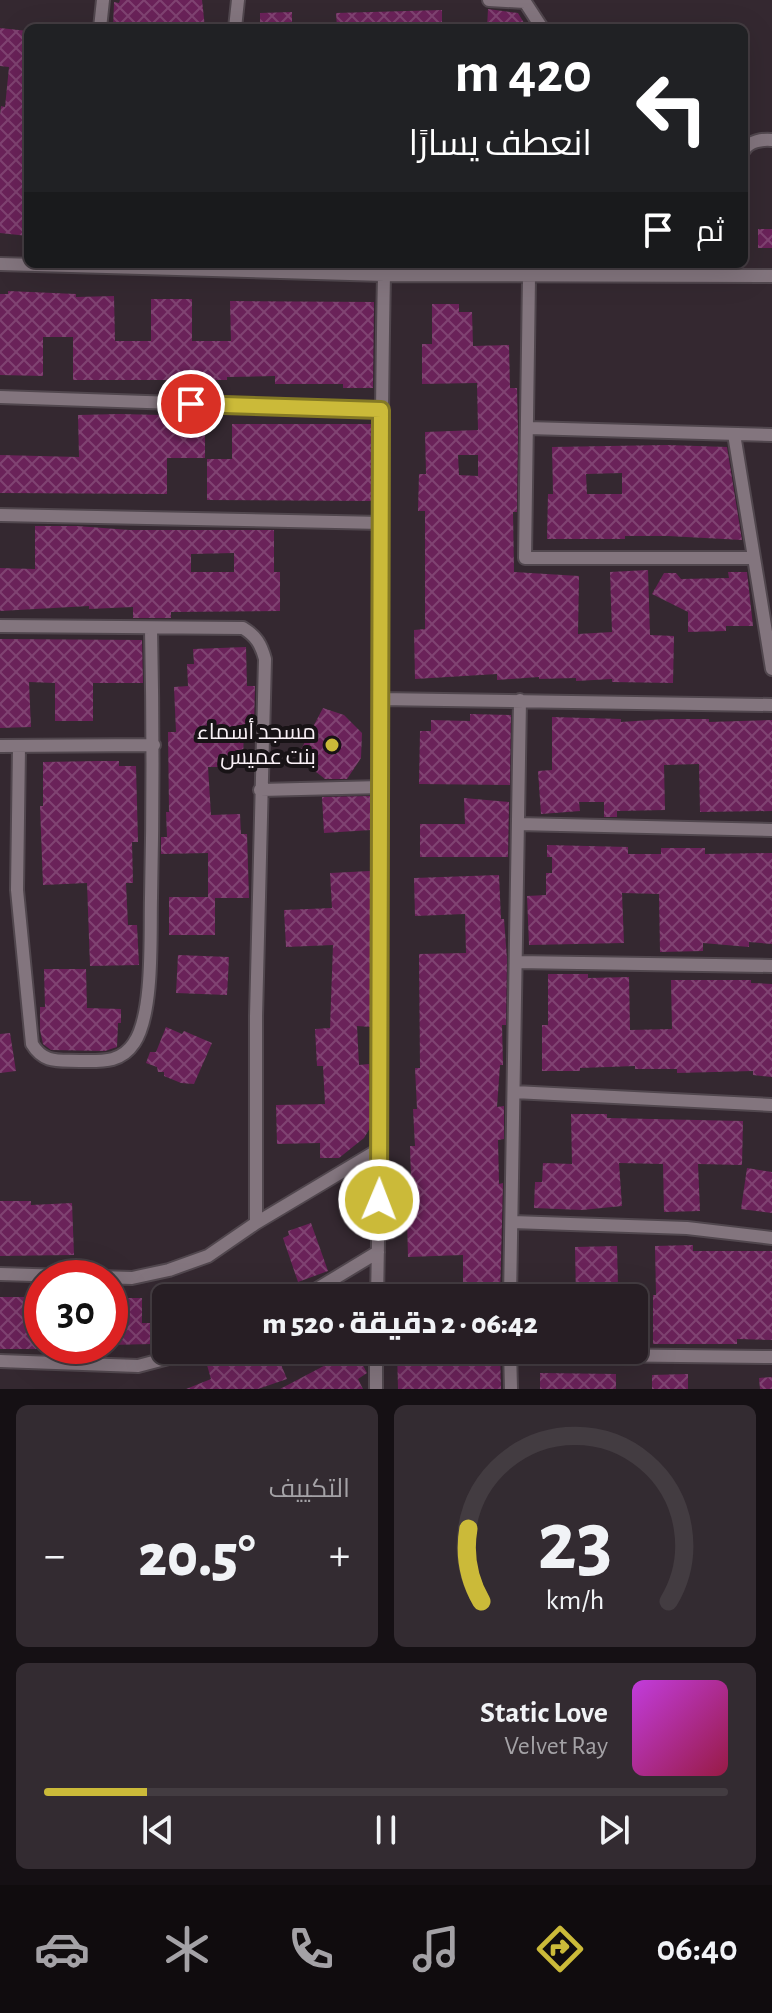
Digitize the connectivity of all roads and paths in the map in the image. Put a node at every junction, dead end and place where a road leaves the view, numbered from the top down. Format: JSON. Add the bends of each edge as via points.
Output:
{"nodes":[{"id":1,"x":103,"y":0,"type":"edge"},
{"id":2,"x":238,"y":0,"type":"edge"},
{"id":3,"x":489,"y":0,"type":"edge"},
{"id":4,"x":100,"y":24,"type":"edge"},
{"id":5,"x":235,"y":24,"type":"edge"},
{"id":6,"x":539,"y":24,"type":"edge"},
{"id":7,"x":772,"y":140,"type":"edge"},
{"id":8,"x":748,"y":145,"type":"edge"},
{"id":9,"x":0,"y":264,"type":"edge"},
{"id":10,"x":24,"y":264,"type":"edge"},
{"id":11,"x":226,"y":268,"type":"edge"},
{"id":12,"x":584,"y":270,"type":"edge"},
{"id":13,"x":727,"y":270,"type":"edge"},
{"id":14,"x":384,"y":275,"type":"junction"},
{"id":15,"x":772,"y":276,"type":"edge"},
{"id":16,"x":529,"y":277,"type":"junction"},
{"id":17,"x":0,"y":397,"type":"edge"},
{"id":18,"x":381,"y":410,"type":"junction"},
{"id":19,"x":528,"y":428,"type":"junction"},
{"id":20,"x":734,"y":434,"type":"junction"},
{"id":21,"x":772,"y":435,"type":"edge"},
{"id":22,"x":0,"y":515,"type":"edge"},
{"id":23,"x":382,"y":523,"type":"junction"},
{"id":24,"x":754,"y":558,"type":"junction"},
{"id":25,"x":0,"y":626,"type":"edge"},
{"id":26,"x":151,"y":629,"type":"junction"},
{"id":27,"x":772,"y":669,"type":"edge"},
{"id":28,"x":380,"y":699,"type":"junction"},
{"id":29,"x":520,"y":700,"type":"junction"},
{"id":30,"x":772,"y":705,"type":"edge"},
{"id":31,"x":154,"y":745,"type":"junction"},
{"id":32,"x":0,"y":746,"type":"edge"},
{"id":33,"x":19,"y":747,"type":"junction"},
{"id":34,"x":382,"y":787,"type":"junction"},
{"id":35,"x":260,"y":790,"type":"junction"},
{"id":36,"x":518,"y":824,"type":"junction"},
{"id":37,"x":772,"y":830,"type":"edge"},
{"id":38,"x":516,"y":962,"type":"junction"},
{"id":39,"x":772,"y":966,"type":"edge"},
{"id":40,"x":514,"y":1092,"type":"junction"},
{"id":41,"x":772,"y":1105,"type":"edge"},
{"id":42,"x":380,"y":1149,"type":"junction"},
{"id":43,"x":512,"y":1222,"type":"junction"},
{"id":44,"x":256,"y":1223,"type":"junction"},
{"id":45,"x":772,"y":1238,"type":"edge"},
{"id":46,"x":378,"y":1252,"type":"junction"},
{"id":47,"x":0,"y":1274,"type":"edge"},
{"id":48,"x":325,"y":1284,"type":"edge"},
{"id":49,"x":377,"y":1284,"type":"edge"},
{"id":50,"x":510,"y":1284,"type":"edge"},
{"id":51,"x":648,"y":1355,"type":"edge"},
{"id":52,"x":772,"y":1357,"type":"edge"},
{"id":53,"x":0,"y":1361,"type":"edge"},
{"id":54,"x":152,"y":1362,"type":"edge"},
{"id":55,"x":376,"y":1364,"type":"edge"},
{"id":56,"x":510,"y":1364,"type":"edge"},
{"id":57,"x":376,"y":1389,"type":"edge"},
{"id":58,"x":511,"y":1389,"type":"edge"}],
"edges":[{"from":1,"to":4,"type":"street"},
{"from":2,"to":5,"type":"street"},
{"from":3,"to":6,"type":"street","via":[[525,2]]},
{"from":7,"to":8,"type":"street"},
{"from":9,"to":10,"type":"street"},
{"from":11,"to":14,"type":"street"},
{"from":12,"to":13,"type":"street"},
{"from":12,"to":16,"type":"street"},
{"from":13,"to":15,"type":"street"},
{"from":14,"to":16,"type":"street"},
{"from":14,"to":18,"type":"street"},
{"from":16,"to":19,"type":"street"},
{"from":17,"to":18,"type":"street"},
{"from":18,"to":23,"type":"street"},
{"from":19,"to":20,"type":"street"},
{"from":19,"to":24,"type":"street","via":[[525,558]]},
{"from":20,"to":21,"type":"street"},
{"from":20,"to":24,"type":"street"},
{"from":22,"to":23,"type":"street"},
{"from":23,"to":28,"type":"street"},
{"from":24,"to":27,"type":"street"},
{"from":25,"to":26,"type":"street"},
{"from":26,"to":31,"type":"street"},
{"from":26,"to":35,"type":"street","via":[[243,628],[262,647]]},
{"from":28,"to":29,"type":"street"},
{"from":28,"to":34,"type":"street"},
{"from":29,"to":30,"type":"street"},
{"from":29,"to":36,"type":"street"},
{"from":31,"to":33,"type":"street"},
{"from":31,"to":33,"type":"street","via":[[145,1009],[133,1046],[109,1062],[51,1060],[38,1055],[32,1044],[17,890]]},
{"from":32,"to":33,"type":"street"},
{"from":34,"to":35,"type":"street"},
{"from":34,"to":42,"type":"street"},
{"from":35,"to":44,"type":"street"},
{"from":36,"to":37,"type":"street"},
{"from":36,"to":38,"type":"street"},
{"from":38,"to":39,"type":"street"},
{"from":38,"to":40,"type":"street"},
{"from":40,"to":41,"type":"street"},
{"from":40,"to":43,"type":"street"},
{"from":42,"to":44,"type":"street"},
{"from":42,"to":46,"type":"street"},
{"from":43,"to":45,"type":"street","via":[[687,1228]]},
{"from":43,"to":50,"type":"street"},
{"from":44,"to":47,"type":"street","via":[[208,1256],[132,1278]]},
{"from":46,"to":48,"type":"street"},
{"from":46,"to":49,"type":"street"},
{"from":51,"to":52,"type":"street"},
{"from":53,"to":54,"type":"street"},
{"from":55,"to":57,"type":"street"},
{"from":56,"to":58,"type":"street"}]}
